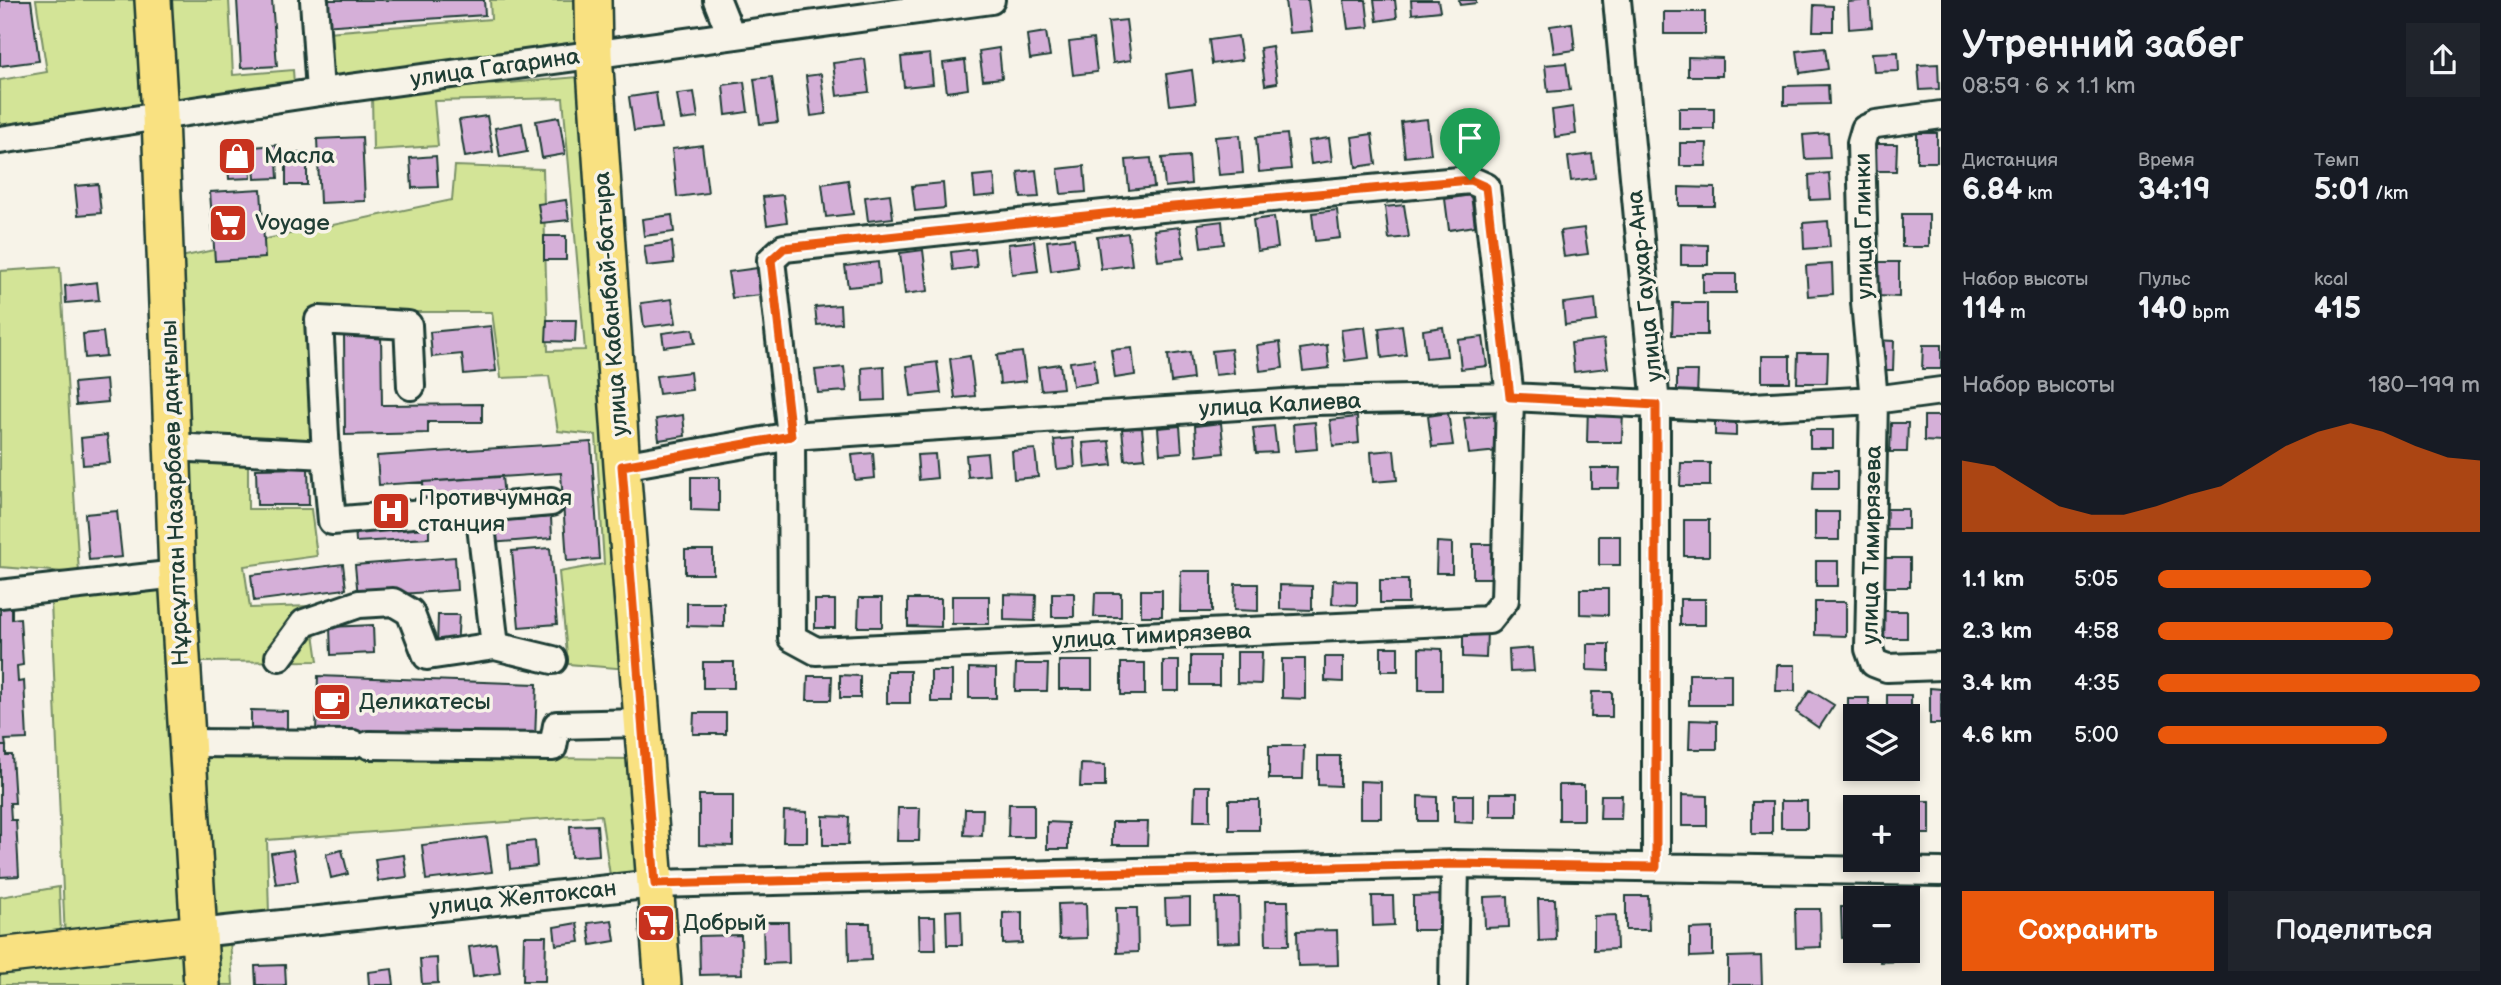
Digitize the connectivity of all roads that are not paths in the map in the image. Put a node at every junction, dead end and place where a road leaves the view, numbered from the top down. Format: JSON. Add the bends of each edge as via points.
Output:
{"nodes":[{"id":1,"x":153,"y":0,"type":"edge"},
{"id":2,"x":314,"y":0,"type":"edge"},
{"id":3,"x":593,"y":0,"type":"edge"},
{"id":4,"x":717,"y":0,"type":"edge"},
{"id":5,"x":992,"y":0,"type":"edge"},
{"id":6,"x":1617,"y":0,"type":"edge"},
{"id":7,"x":731,"y":35,"type":"junction"},
{"id":8,"x":594,"y":54,"type":"junction"},
{"id":9,"x":320,"y":92,"type":"junction"},
{"id":10,"x":1941,"y":115,"type":"edge"},
{"id":11,"x":160,"y":116,"type":"junction"},
{"id":12,"x":0,"y":140,"type":"edge"},
{"id":13,"x":411,"y":386,"type":"dead end"},
{"id":14,"x":1941,"y":391,"type":"edge"},
{"id":15,"x":1510,"y":397,"type":"junction"},
{"id":16,"x":1874,"y":400,"type":"junction"},
{"id":17,"x":1656,"y":405,"type":"junction"},
{"id":18,"x":791,"y":436,"type":"junction"},
{"id":19,"x":172,"y":447,"type":"junction"},
{"id":20,"x":326,"y":455,"type":"junction"},
{"id":21,"x":622,"y":466,"type":"junction"},
{"id":22,"x":551,"y":502,"type":"dead end"},
{"id":23,"x":479,"y":509,"type":"junction"},
{"id":24,"x":177,"y":574,"type":"junction"},
{"id":25,"x":0,"y":594,"type":"edge"},
{"id":26,"x":495,"y":646,"type":"junction"},
{"id":27,"x":279,"y":657,"type":"dead end"},
{"id":28,"x":553,"y":660,"type":"dead end"},
{"id":29,"x":1941,"y":666,"type":"edge"},
{"id":30,"x":642,"y":723,"type":"junction"},
{"id":31,"x":187,"y":743,"type":"junction"},
{"id":32,"x":1455,"y":864,"type":"junction"},
{"id":33,"x":1656,"y":867,"type":"junction"},
{"id":34,"x":1941,"y":872,"type":"edge"},
{"id":35,"x":655,"y":884,"type":"junction"},
{"id":36,"x":198,"y":933,"type":"junction"},
{"id":37,"x":0,"y":956,"type":"edge"},
{"id":38,"x":202,"y":985,"type":"edge"},
{"id":39,"x":663,"y":985,"type":"edge"},
{"id":40,"x":1453,"y":985,"type":"edge"}],
"edges":[{"from":1,"to":11,"type":"main road","name":"Нұрсұлтан Назарбаев даңғылы"},
{"from":2,"to":9,"type":"street"},
{"from":3,"to":8,"type":"main road","name":"улица Кабанбай-батыра"},
{"from":4,"to":7,"type":"street"},
{"from":5,"to":7,"type":"street","name":"улица Гагарина"},
{"from":6,"to":17,"type":"street","name":"улица Гаухар-Ана"},
{"from":7,"to":8,"type":"street","name":"улица Гагарина"},
{"from":8,"to":9,"type":"street","name":"улица Гагарина"},
{"from":8,"to":21,"type":"main road","name":"улица Кабанбай-батыра"},
{"from":9,"to":11,"type":"street","name":"улица Гагарина"},
{"from":10,"to":16,"type":"street","name":"улица Глинки","via":[[1876,124],[1865,130],[1861,143],[1865,302]]},
{"from":11,"to":12,"type":"street","name":"улица Гагарина"},
{"from":11,"to":19,"type":"main road","name":"Нұрсұлтан Назарбаев даңғылы"},
{"from":13,"to":20,"type":"street","via":[[408,325],[319,320]]},
{"from":14,"to":16,"type":"street","name":"улица Калиева"},
{"from":15,"to":17,"type":"street","name":"улица Калиева"},
{"from":15,"to":18,"type":"street","name":"улица Калиева","via":[[1313,401]]},
{"from":15,"to":18,"type":"street","via":[[1486,187],[1470,180],[784,248],[771,260]]},
{"from":15,"to":18,"type":"street","name":"улица Тимирязева","via":[[1506,600],[1489,620],[816,651],[792,638]]},
{"from":16,"to":17,"type":"street","name":"улица Калиева","via":[[1736,408]]},
{"from":16,"to":29,"type":"street","name":"улица Тимирязева","via":[[1869,649],[1874,663],[1887,668]]},
{"from":17,"to":33,"type":"street","name":"улица Гаухар-Ана"},
{"from":18,"to":21,"type":"street","name":"улица Калиева"},
{"from":19,"to":20,"type":"street"},
{"from":19,"to":24,"type":"main road","name":"Нұрсұлтан Назарбаев даңғылы"},
{"from":20,"to":23,"type":"street","via":[[332,521]]},
{"from":21,"to":30,"type":"main road","name":"улица Кабанбай-батыра"},
{"from":22,"to":23,"type":"street"},
{"from":23,"to":26,"type":"street"},
{"from":24,"to":25,"type":"street"},
{"from":24,"to":31,"type":"main road","name":"Нұрсұлтан Назарбаев даңғылы"},
{"from":26,"to":27,"type":"street","via":[[427,656],[410,612],[393,602],[359,604],[304,623]]},
{"from":26,"to":28,"type":"street"},
{"from":30,"to":31,"type":"street","via":[[557,725],[553,747]]},
{"from":30,"to":35,"type":"main road","name":"улица Кабанбай-батыра"},
{"from":31,"to":36,"type":"main road","name":"Нұрсұлтан Назарбаев даңғылы"},
{"from":32,"to":33,"type":"street","name":"улица Желтоксан"},
{"from":32,"to":35,"type":"street","name":"улица Желтоксан"},
{"from":32,"to":40,"type":"street"},
{"from":33,"to":34,"type":"street","name":"улица Желтоксан"},
{"from":35,"to":36,"type":"street","name":"улица Желтоксан"},
{"from":35,"to":39,"type":"main road","name":"улица Кабанбай-батыра"},
{"from":36,"to":37,"type":"main road"},
{"from":36,"to":38,"type":"main road","name":"Нұрсұлтан Назарбаев даңғылы"}]}
